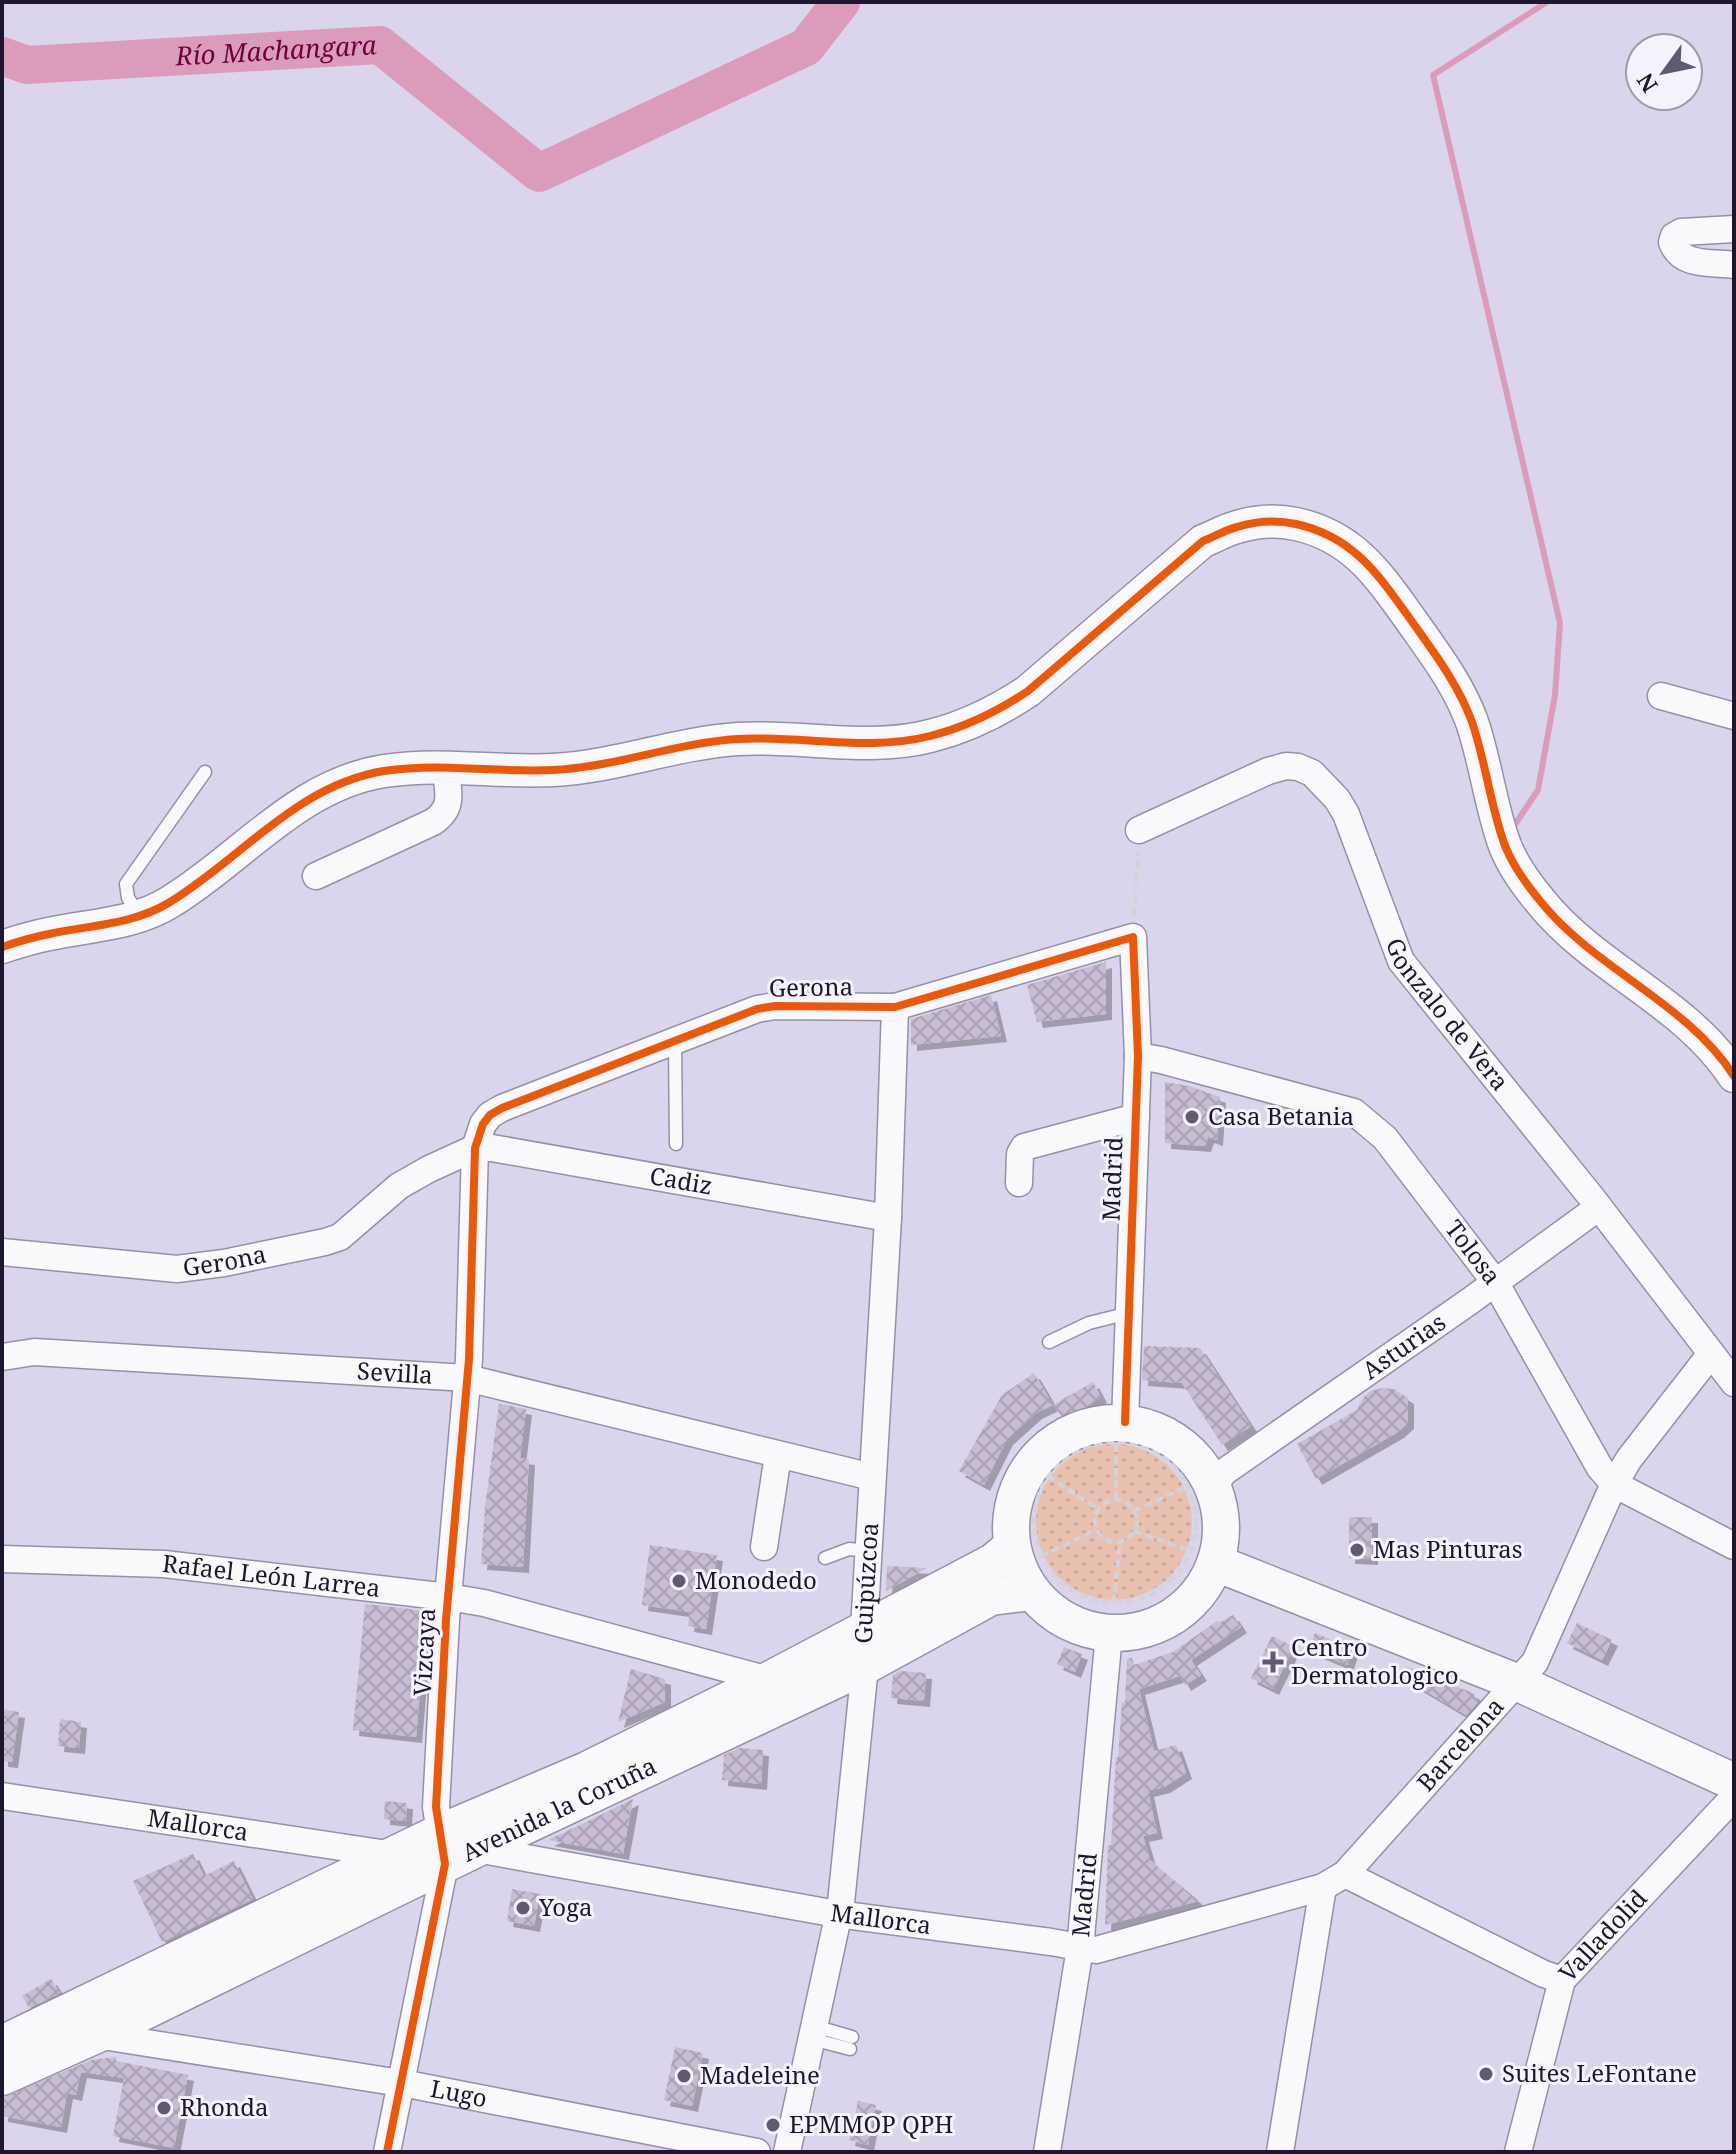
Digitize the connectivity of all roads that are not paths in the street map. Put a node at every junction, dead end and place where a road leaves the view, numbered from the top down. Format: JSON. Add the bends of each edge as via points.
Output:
{"nodes":[{"id":1,"x":1734,"y":229,"type":"edge"},
{"id":2,"x":1734,"y":265,"type":"edge"},
{"id":3,"x":1661,"y":696,"type":"dead end"},
{"id":4,"x":1734,"y":716,"type":"edge"},
{"id":5,"x":445,"y":767,"type":"junction"},
{"id":6,"x":205,"y":772,"type":"dead end"},
{"id":7,"x":1139,"y":830,"type":"road end"},
{"id":8,"x":316,"y":876,"type":"dead end"},
{"id":9,"x":140,"y":916,"type":"junction"},
{"id":10,"x":1133,"y":937,"type":"joint"},
{"id":11,"x":2,"y":947,"type":"edge"},
{"id":12,"x":895,"y":1007,"type":"junction"},
{"id":13,"x":675,"y":1042,"type":"junction"},
{"id":14,"x":1138,"y":1056,"type":"junction"},
{"id":15,"x":1734,"y":1076,"type":"edge"},
{"id":16,"x":1136,"y":1117,"type":"junction"},
{"id":17,"x":676,"y":1144,"type":"dead end"},
{"id":18,"x":475,"y":1148,"type":"junction"},
{"id":19,"x":1019,"y":1183,"type":"dead end"},
{"id":20,"x":1599,"y":1207,"type":"junction"},
{"id":21,"x":888,"y":1218,"type":"junction"},
{"id":22,"x":2,"y":1252,"type":"edge"},
{"id":23,"x":1495,"y":1282,"type":"junction"},
{"id":24,"x":1129,"y":1313,"type":"junction"},
{"id":25,"x":1049,"y":1342,"type":"dead end"},
{"id":26,"x":1710,"y":1355,"type":"junction"},
{"id":27,"x":2,"y":1357,"type":"edge"},
{"id":28,"x":467,"y":1378,"type":"junction"},
{"id":29,"x":1734,"y":1383,"type":"edge"},
{"id":30,"x":1120,"y":1432,"type":"junction"},
{"id":31,"x":778,"y":1455,"type":"junction"},
{"id":32,"x":872,"y":1477,"type":"junction"},
{"id":33,"x":1614,"y":1484,"type":"junction"},
{"id":34,"x":1201,"y":1486,"type":"junction"},
{"id":35,"x":1734,"y":1546,"type":"edge"},
{"id":36,"x":764,"y":1547,"type":"dead end"},
{"id":37,"x":869,"y":1551,"type":"junction"},
{"id":38,"x":1026,"y":1552,"type":"junction"},
{"id":39,"x":1204,"y":1557,"type":"junction"},
{"id":40,"x":825,"y":1558,"type":"dead end"},
{"id":41,"x":2,"y":1559,"type":"edge"},
{"id":42,"x":1032,"y":1592,"type":"junction"},
{"id":43,"x":448,"y":1597,"type":"junction"},
{"id":44,"x":1111,"y":1619,"type":"junction"},
{"id":45,"x":864,"y":1629,"type":"junction"},
{"id":46,"x":865,"y":1666,"type":"junction"},
{"id":47,"x":769,"y":1680,"type":"junction"},
{"id":48,"x":1516,"y":1682,"type":"junction"},
{"id":49,"x":1734,"y":1782,"type":"edge"},
{"id":50,"x":2,"y":1796,"type":"edge"},
{"id":51,"x":1734,"y":1797,"type":"edge"},
{"id":52,"x":453,"y":1849,"type":"junction"},
{"id":53,"x":394,"y":1855,"type":"junction"},
{"id":54,"x":1334,"y":1880,"type":"junction"},
{"id":55,"x":837,"y":1914,"type":"junction"},
{"id":56,"x":1080,"y":1948,"type":"junction"},
{"id":57,"x":1562,"y":1980,"type":"junction"},
{"id":58,"x":89,"y":2020,"type":"junction"},
{"id":59,"x":813,"y":2032,"type":"junction"},
{"id":60,"x":851,"y":2043,"type":"dead end"},
{"id":61,"x":2,"y":2044,"type":"edge"},
{"id":62,"x":2,"y":2077,"type":"edge"},
{"id":63,"x":401,"y":2084,"type":"junction"},
{"id":64,"x":387,"y":2152,"type":"edge"},
{"id":65,"x":757,"y":2152,"type":"edge"},
{"id":66,"x":787,"y":2152,"type":"edge"},
{"id":67,"x":1047,"y":2152,"type":"edge"},
{"id":68,"x":1280,"y":2152,"type":"edge"},
{"id":69,"x":1518,"y":2152,"type":"edge"}],
"edges":[{"from":1,"to":2,"type":"street","via":[[1681,232],[1672,242],[1691,261]]},
{"from":3,"to":4,"type":"street"},
{"from":5,"to":8,"type":"street","via":[[445,814]]},
{"from":5,"to":9,"type":"street","via":[[382,771],[313,797],[169,903]]},
{"from":5,"to":15,"type":"street","via":[[553,770],[739,739],[889,742],[928,737],[962,727],[1028,691],[1203,541],[1237,526],[1276,520],[1319,529],[1353,549],[1381,577],[1440,660],[1472,723],[1503,842],[1542,904],[1581,944],[1691,1027]]},
{"from":6,"to":9,"type":"lane","via":[[126,884]]},
{"from":7,"to":20,"type":"street","name":"Gonzalo de Vera","via":[[1268,771],[1286,766],[1312,773],[1346,814],[1401,961]]},
{"from":9,"to":11,"type":"street"},
{"from":10,"to":12,"type":"street","name":"Gerona"},
{"from":10,"to":14,"type":"street","name":"Madrid"},
{"from":12,"to":13,"type":"street","name":"Gerona","via":[[766,1008]]},
{"from":12,"to":21,"type":"street","name":"Guipúzcoa"},
{"from":13,"to":17,"type":"lane"},
{"from":13,"to":18,"type":"street","name":"Gerona","via":[[502,1108],[483,1124]]},
{"from":14,"to":16,"type":"street","name":"Madrid"},
{"from":14,"to":23,"type":"street","name":"Tolosa","via":[[1354,1112],[1385,1138]]},
{"from":16,"to":19,"type":"street","via":[[1024,1147]]},
{"from":16,"to":24,"type":"street","name":"Madrid"},
{"from":18,"to":21,"type":"street","name":"Cadiz"},
{"from":18,"to":22,"type":"street","name":"Gerona","via":[[399,1186],[353,1227],[325,1242],[177,1269]]},
{"from":18,"to":28,"type":"street","name":"Vizcaya"},
{"from":20,"to":23,"type":"street","name":"Asturias"},
{"from":20,"to":26,"type":"street","name":"Gonzalo de Vera"},
{"from":21,"to":32,"type":"street","name":"Guipúzcoa"},
{"from":23,"to":33,"type":"street","name":"Tolosa"},
{"from":23,"to":34,"type":"street","name":"Asturias"},
{"from":24,"to":25,"type":"lane","via":[[1089,1323]]},
{"from":24,"to":30,"type":"street","name":"Madrid"},
{"from":26,"to":29,"type":"street","name":"Gonzalo de Vera"},
{"from":26,"to":33,"type":"street","name":"Barcelona"},
{"from":27,"to":28,"type":"street","name":"Sevilla","via":[[34,1352]]},
{"from":28,"to":31,"type":"street","name":"Sevilla"},
{"from":28,"to":43,"type":"street","name":"Vizcaya"},
{"from":30,"to":34,"type":"main road","via":[[1162,1432],[1192,1455]]},
{"from":30,"to":38,"type":"main road","via":[[1096,1424],[1068,1433],[1026,1471],[1014,1497],[1010,1528]]},
{"from":31,"to":32,"type":"street","name":"Sevilla"},
{"from":31,"to":36,"type":"street"},
{"from":32,"to":37,"type":"street","name":"Guipúzcoa"},
{"from":33,"to":35,"type":"street","name":"Tolosa"},
{"from":33,"to":48,"type":"street","name":"Barcelona","via":[[1535,1662]]},
{"from":34,"to":39,"type":"main road","via":[[1221,1514],[1221,1541]]},
{"from":37,"to":40,"type":"lane","via":[[849,1549]]},
{"from":37,"to":45,"type":"street","name":"Guipúzcoa"},
{"from":38,"to":42,"type":"main road","via":[[1018,1569]]},
{"from":38,"to":45,"type":"main road","name":"Avenida la Coruña","via":[[993,1562]]},
{"from":39,"to":44,"type":"main road","via":[[1198,1597],[1173,1619],[1142,1632]]},
{"from":39,"to":48,"type":"main road"},
{"from":41,"to":43,"type":"street","name":"Rafael León Larrea","via":[[164,1564]]},
{"from":42,"to":44,"type":"main road","via":[[1066,1622]]},
{"from":42,"to":46,"type":"main road","name":"Avenida la Coruña","via":[[991,1597]]},
{"from":43,"to":47,"type":"street","name":"Rafael León Larrea"},
{"from":43,"to":52,"type":"street","name":"Vizcaya","via":[[436,1807]]},
{"from":44,"to":56,"type":"street","name":"Madrid"},
{"from":45,"to":46,"type":"street","name":"Guipúzcoa"},
{"from":45,"to":47,"type":"main road","name":"Avenida la Coruña"},
{"from":46,"to":52,"type":"main road","name":"Avenida la Coruña"},
{"from":46,"to":55,"type":"street","name":"Guipúzcoa"},
{"from":47,"to":52,"type":"main road","name":"Avenida la Coruña","via":[[587,1770]]},
{"from":48,"to":49,"type":"main road"},
{"from":48,"to":54,"type":"street","name":"Barcelona"},
{"from":50,"to":53,"type":"street","name":"Mallorca"},
{"from":51,"to":57,"type":"street","name":"Valladolid"},
{"from":52,"to":53,"type":"main road","name":"Avenida la Coruña"},
{"from":52,"to":55,"type":"street","name":"Mallorca"},
{"from":52,"to":58,"type":"main road","name":"Avenida la Coruña"},
{"from":52,"to":63,"type":"street","name":"Vizcaya"},
{"from":53,"to":58,"type":"main road","name":"Avenida la Coruña"},
{"from":54,"to":56,"type":"street","name":"Mallorca","via":[[1096,1950]]},
{"from":54,"to":57,"type":"street"},
{"from":54,"to":68,"type":"street"},
{"from":55,"to":56,"type":"street","name":"Mallorca"},
{"from":55,"to":59,"type":"street","name":"Guipúzcoa"},
{"from":56,"to":67,"type":"street","name":"Madrid"},
{"from":57,"to":69,"type":"street","name":"Valladolid"},
{"from":58,"to":61,"type":"main road","name":"Avenida la Coruña"},
{"from":58,"to":62,"type":"main road","name":"Avenida la Coruña"},
{"from":58,"to":63,"type":"street","name":"Lugo"},
{"from":59,"to":60,"type":"lane"},
{"from":59,"to":66,"type":"street","name":"Guipúzcoa"},
{"from":63,"to":64,"type":"street","name":"Vizcaya"},
{"from":63,"to":65,"type":"street","name":"Lugo"}]}
